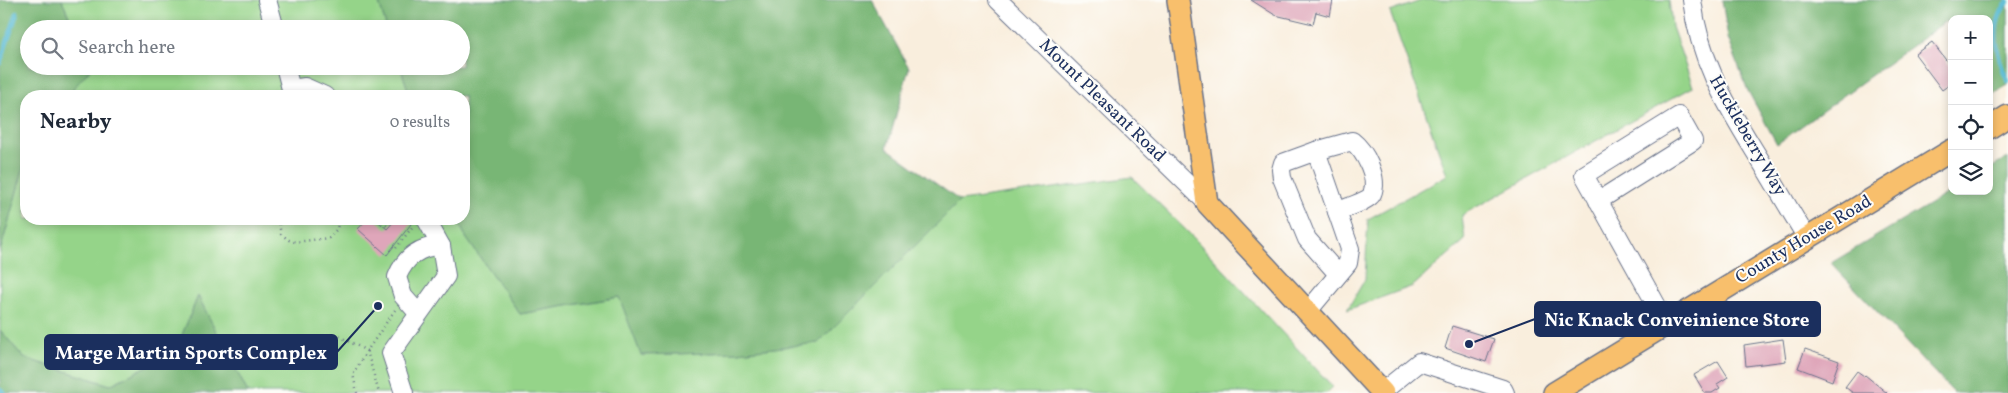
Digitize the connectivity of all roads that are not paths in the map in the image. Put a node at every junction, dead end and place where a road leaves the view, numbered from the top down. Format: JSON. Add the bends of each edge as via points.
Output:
{"nodes":[{"id":1,"x":267,"y":0,"type":"edge"},
{"id":2,"x":998,"y":0,"type":"edge"},
{"id":3,"x":1178,"y":0,"type":"edge"},
{"id":4,"x":1692,"y":0,"type":"edge"},
{"id":5,"x":273,"y":20,"type":"edge"},
{"id":6,"x":287,"y":75,"type":"edge"},
{"id":7,"x":311,"y":90,"type":"edge"},
{"id":8,"x":2008,"y":116,"type":"edge"},
{"id":9,"x":1993,"y":125,"type":"edge"},
{"id":10,"x":1316,"y":152,"type":"junction"},
{"id":11,"x":1948,"y":152,"type":"edge"},
{"id":12,"x":1598,"y":201,"type":"junction"},
{"id":13,"x":1207,"y":203,"type":"junction"},
{"id":14,"x":1337,"y":212,"type":"junction"},
{"id":15,"x":424,"y":225,"type":"edge"},
{"id":16,"x":1807,"y":238,"type":"junction"},
{"id":17,"x":442,"y":246,"type":"junction"},
{"id":18,"x":1338,"y":274,"type":"junction"},
{"id":19,"x":1308,"y":311,"type":"junction"},
{"id":20,"x":418,"y":314,"type":"junction"},
{"id":21,"x":1667,"y":324,"type":"junction"},
{"id":22,"x":1383,"y":392,"type":"edge"},
{"id":23,"x":404,"y":393,"type":"edge"},
{"id":24,"x":1505,"y":393,"type":"edge"},
{"id":25,"x":1554,"y":393,"type":"edge"}],
"edges":[{"from":1,"to":5,"type":"street"},
{"from":2,"to":13,"type":"street","name":"Mount Pleasant Road"},
{"from":3,"to":13,"type":"main road"},
{"from":4,"to":16,"type":"street","name":"Huckleberry Way","via":[[1705,58],[1721,95]]},
{"from":6,"to":7,"type":"street","via":[[291,89],[304,87]]},
{"from":8,"to":9,"type":"main road"},
{"from":10,"to":14,"type":"street"},
{"from":10,"to":14,"type":"street","via":[[1352,141],[1363,151],[1373,175],[1372,194]]},
{"from":10,"to":18,"type":"street","via":[[1283,163],[1282,178],[1307,239]]},
{"from":11,"to":16,"type":"main road","name":"County House Road"},
{"from":12,"to":12,"type":"street","via":[[1693,141],[1679,116],[1584,175]]},
{"from":12,"to":21,"type":"street"},
{"from":13,"to":19,"type":"main road"},
{"from":14,"to":18,"type":"street","via":[[1350,249],[1348,263]]},
{"from":15,"to":17,"type":"street"},
{"from":16,"to":21,"type":"main road","name":"County House Road"},
{"from":17,"to":20,"type":"street","via":[[446,276]]},
{"from":17,"to":20,"type":"street","via":[[428,246],[414,255],[402,266],[397,277],[403,296]]},
{"from":18,"to":19,"type":"street"},
{"from":19,"to":22,"type":"main road"},
{"from":20,"to":23,"type":"street","via":[[391,353]]},
{"from":21,"to":25,"type":"main road","name":"County House Road"},
{"from":22,"to":24,"type":"street","via":[[1419,362],[1503,389]]}]}
